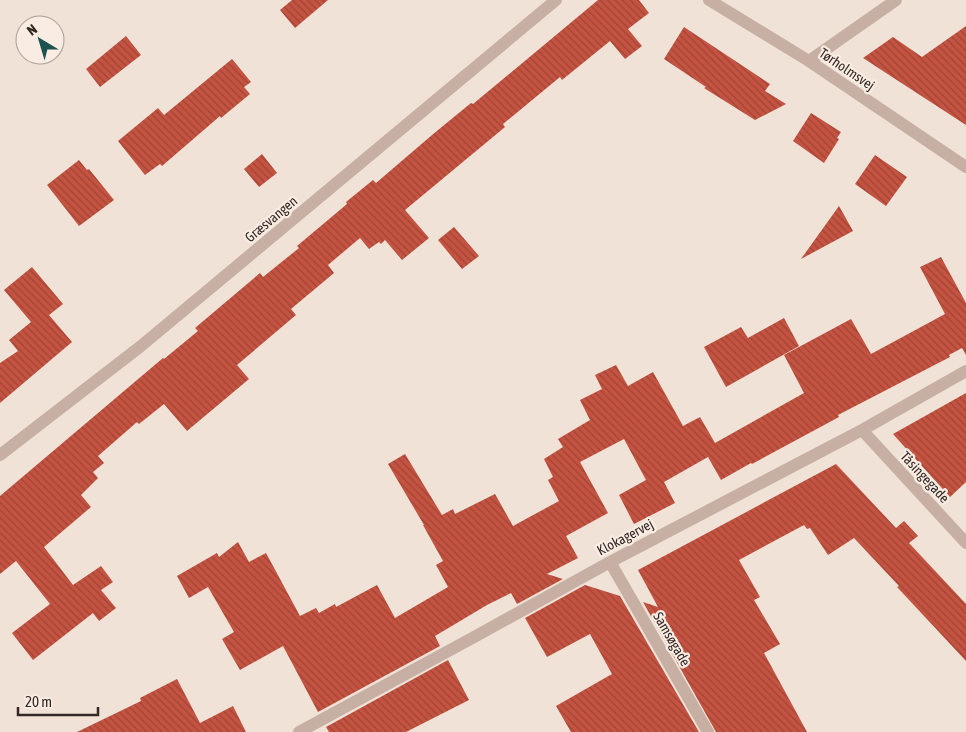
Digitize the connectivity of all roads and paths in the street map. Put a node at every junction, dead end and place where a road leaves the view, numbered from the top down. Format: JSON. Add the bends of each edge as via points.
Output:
{"nodes":[{"id":1,"x":556,"y":0,"type":"edge"},
{"id":2,"x":710,"y":0,"type":"edge"},
{"id":3,"x":896,"y":0,"type":"edge"},
{"id":4,"x":809,"y":61,"type":"junction"},
{"id":5,"x":966,"y":167,"type":"edge"},
{"id":6,"x":966,"y":371,"type":"edge"},
{"id":7,"x":862,"y":430,"type":"junction"},
{"id":8,"x":0,"y":455,"type":"edge"},
{"id":9,"x":966,"y":543,"type":"edge"},
{"id":10,"x":610,"y":562,"type":"junction"},
{"id":11,"x":299,"y":732,"type":"edge"},
{"id":12,"x":708,"y":732,"type":"edge"}],
"edges":[{"from":1,"to":8,"type":"street","name":"Græsvangen","via":[[141,346]]},
{"from":2,"to":4,"type":"street","name":"Tørholmsvej"},
{"from":3,"to":4,"type":"street"},
{"from":4,"to":5,"type":"street","name":"Tørholmsvej"},
{"from":6,"to":7,"type":"street","name":"Klokagervej"},
{"from":7,"to":9,"type":"street","name":"Tåsingegade"},
{"from":7,"to":10,"type":"street","name":"Klokagervej"},
{"from":10,"to":11,"type":"street","name":"Klokagervej"},
{"from":10,"to":12,"type":"street","name":"Samsøgade"}]}
